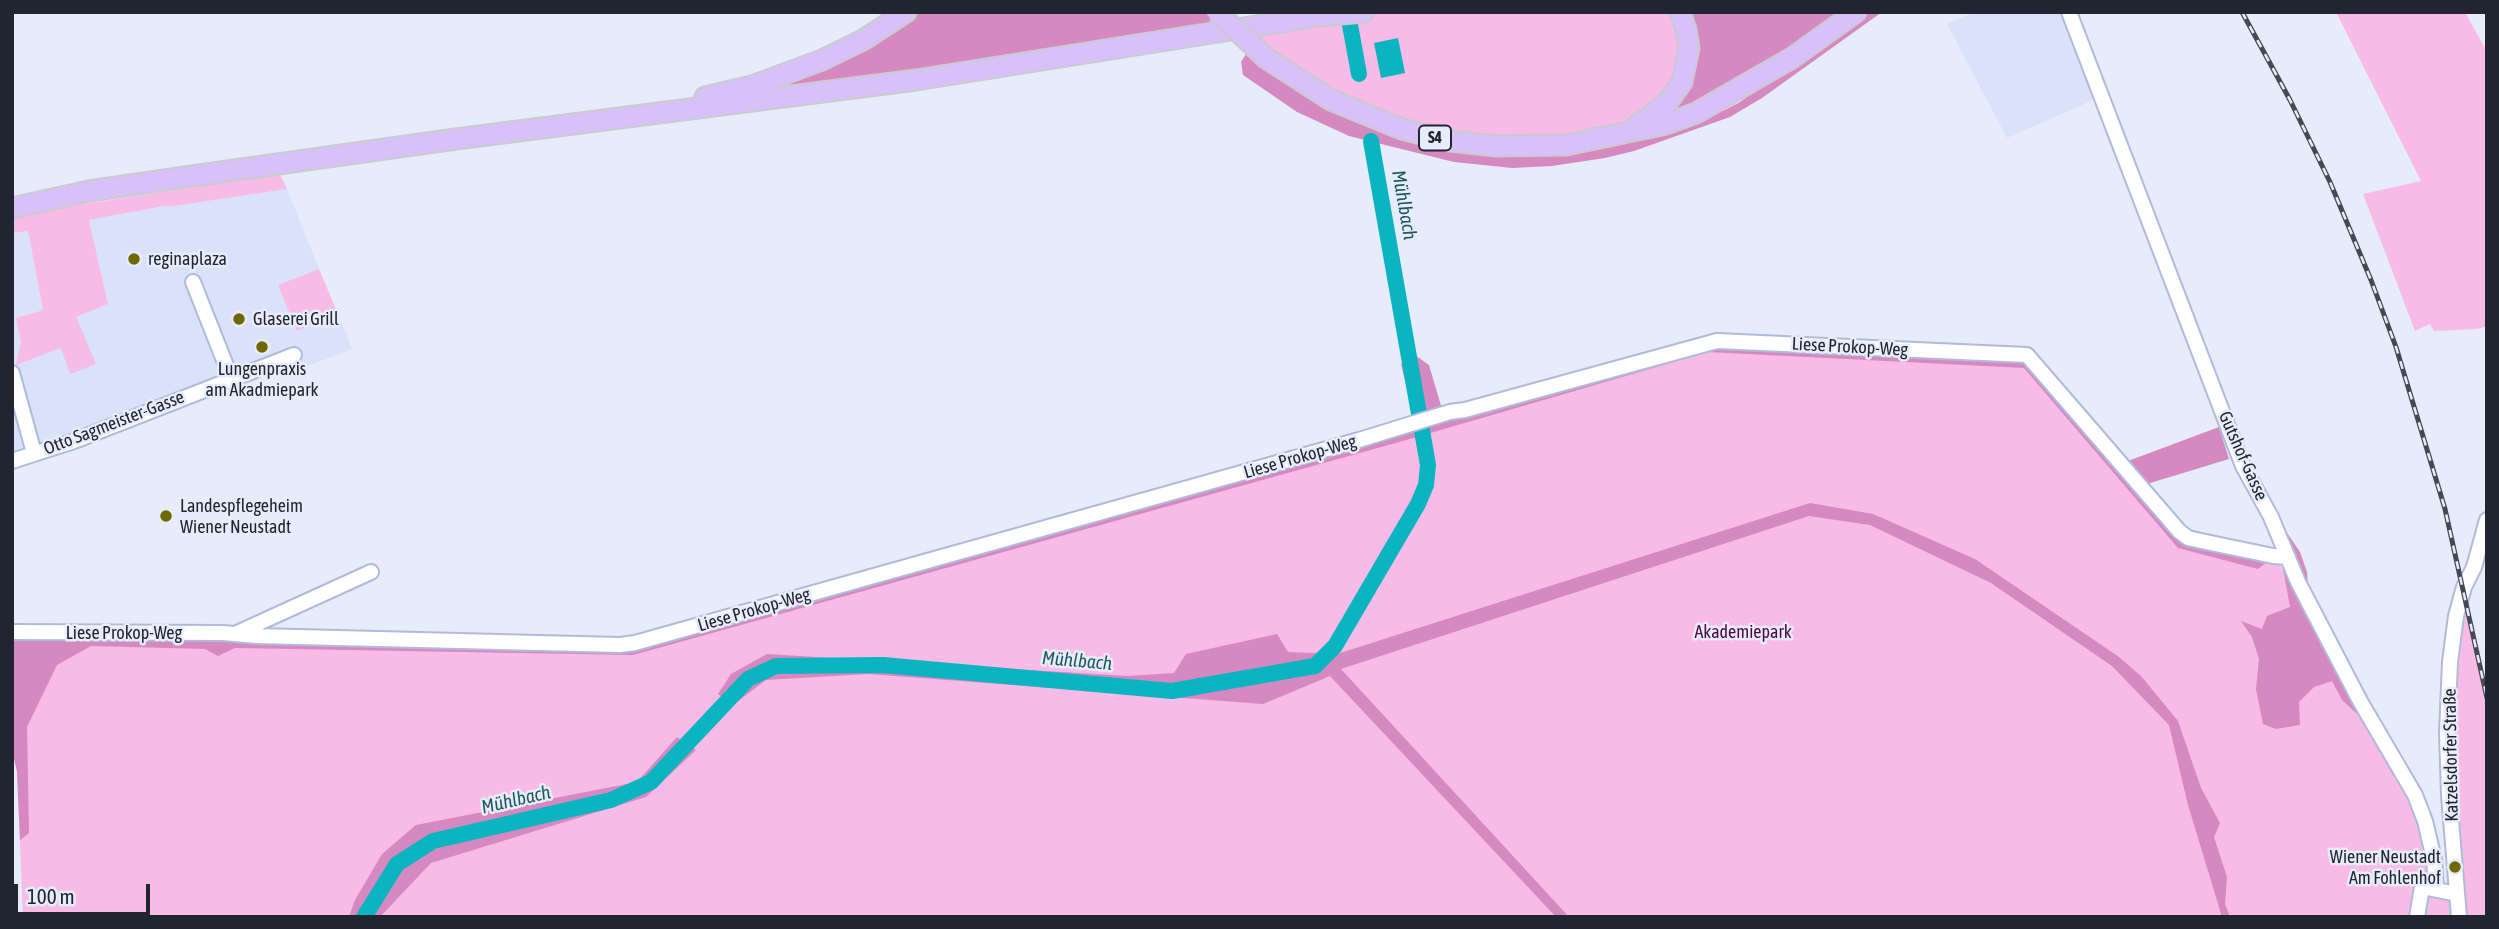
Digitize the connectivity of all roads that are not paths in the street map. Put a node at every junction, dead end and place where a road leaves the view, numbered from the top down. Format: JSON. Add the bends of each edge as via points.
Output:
{"nodes":[{"id":1,"x":906,"y":12,"type":"edge"},
{"id":2,"x":1217,"y":12,"type":"edge"},
{"id":3,"x":1364,"y":12,"type":"edge"},
{"id":4,"x":1680,"y":12,"type":"edge"},
{"id":5,"x":1856,"y":12,"type":"edge"},
{"id":6,"x":2069,"y":12,"type":"edge"},
{"id":7,"x":1323,"y":14,"type":"edge"},
{"id":8,"x":1622,"y":134,"type":"junction"},
{"id":9,"x":456,"y":139,"type":"junction"},
{"id":10,"x":89,"y":191,"type":"junction"},
{"id":11,"x":12,"y":197,"type":"edge"},
{"id":12,"x":12,"y":208,"type":"edge"},
{"id":13,"x":193,"y":282,"type":"dead end"},
{"id":14,"x":294,"y":355,"type":"dead end"},
{"id":15,"x":12,"y":373,"type":"edge"},
{"id":16,"x":231,"y":378,"type":"junction"},
{"id":17,"x":34,"y":453,"type":"junction"},
{"id":18,"x":12,"y":461,"type":"edge"},
{"id":19,"x":2487,"y":520,"type":"edge"},
{"id":20,"x":2288,"y":557,"type":"junction"},
{"id":21,"x":371,"y":572,"type":"dead end"},
{"id":22,"x":12,"y":632,"type":"edge"},
{"id":23,"x":236,"y":634,"type":"junction"},
{"id":24,"x":2429,"y":887,"type":"junction"},
{"id":25,"x":2457,"y":894,"type":"junction"},
{"id":26,"x":2417,"y":917,"type":"edge"},
{"id":27,"x":2459,"y":917,"type":"edge"}],
"edges":[{"from":1,"to":9,"type":"highway","via":[[822,60],[752,86]]},
{"from":2,"to":8,"type":"highway","number":"S4","bridge":true,"via":[[1266,58],[1308,87],[1402,129],[1484,145],[1535,147],[1582,144]]},
{"from":3,"to":7,"type":"highway"},
{"from":4,"to":8,"type":"highway","via":[[1689,48],[1678,89],[1662,108]]},
{"from":5,"to":8,"type":"highway","number":"S4","via":[[1792,58],[1696,113]]},
{"from":6,"to":20,"type":"street","name":"Gutshof-Gasse","via":[[2243,466]]},
{"from":7,"to":9,"type":"highway","via":[[916,80]]},
{"from":9,"to":10,"type":"highway"},
{"from":10,"to":11,"type":"highway"},
{"from":10,"to":12,"type":"highway"},
{"from":13,"to":16,"type":"street"},
{"from":14,"to":16,"type":"street","name":"Otto Sagmeister-Gasse"},
{"from":15,"to":17,"type":"street"},
{"from":16,"to":17,"type":"street","name":"Otto Sagmeister-Gasse"},
{"from":17,"to":18,"type":"street","name":"Otto Sagmeister-Gasse"},
{"from":19,"to":25,"type":"street","name":"Katzelsdorfer Straße","via":[[2456,616],[2450,662],[2447,733]]},
{"from":20,"to":23,"type":"street","name":"Liese Prokop-Weg","via":[[2188,538],[2027,355],[1717,341],[635,643]]},
{"from":20,"to":24,"type":"street","name":"Gutshof-Gasse","via":[[2360,701],[2415,795],[2434,859]]},
{"from":21,"to":23,"type":"street","name":"Liese Prokop-Weg"},
{"from":22,"to":23,"type":"street","name":"Liese Prokop-Weg"},
{"from":24,"to":25,"type":"street"},
{"from":24,"to":26,"type":"street","name":"Gutshof-Gasse"},
{"from":25,"to":27,"type":"street","name":"Katzelsdorfer Straße"}]}
